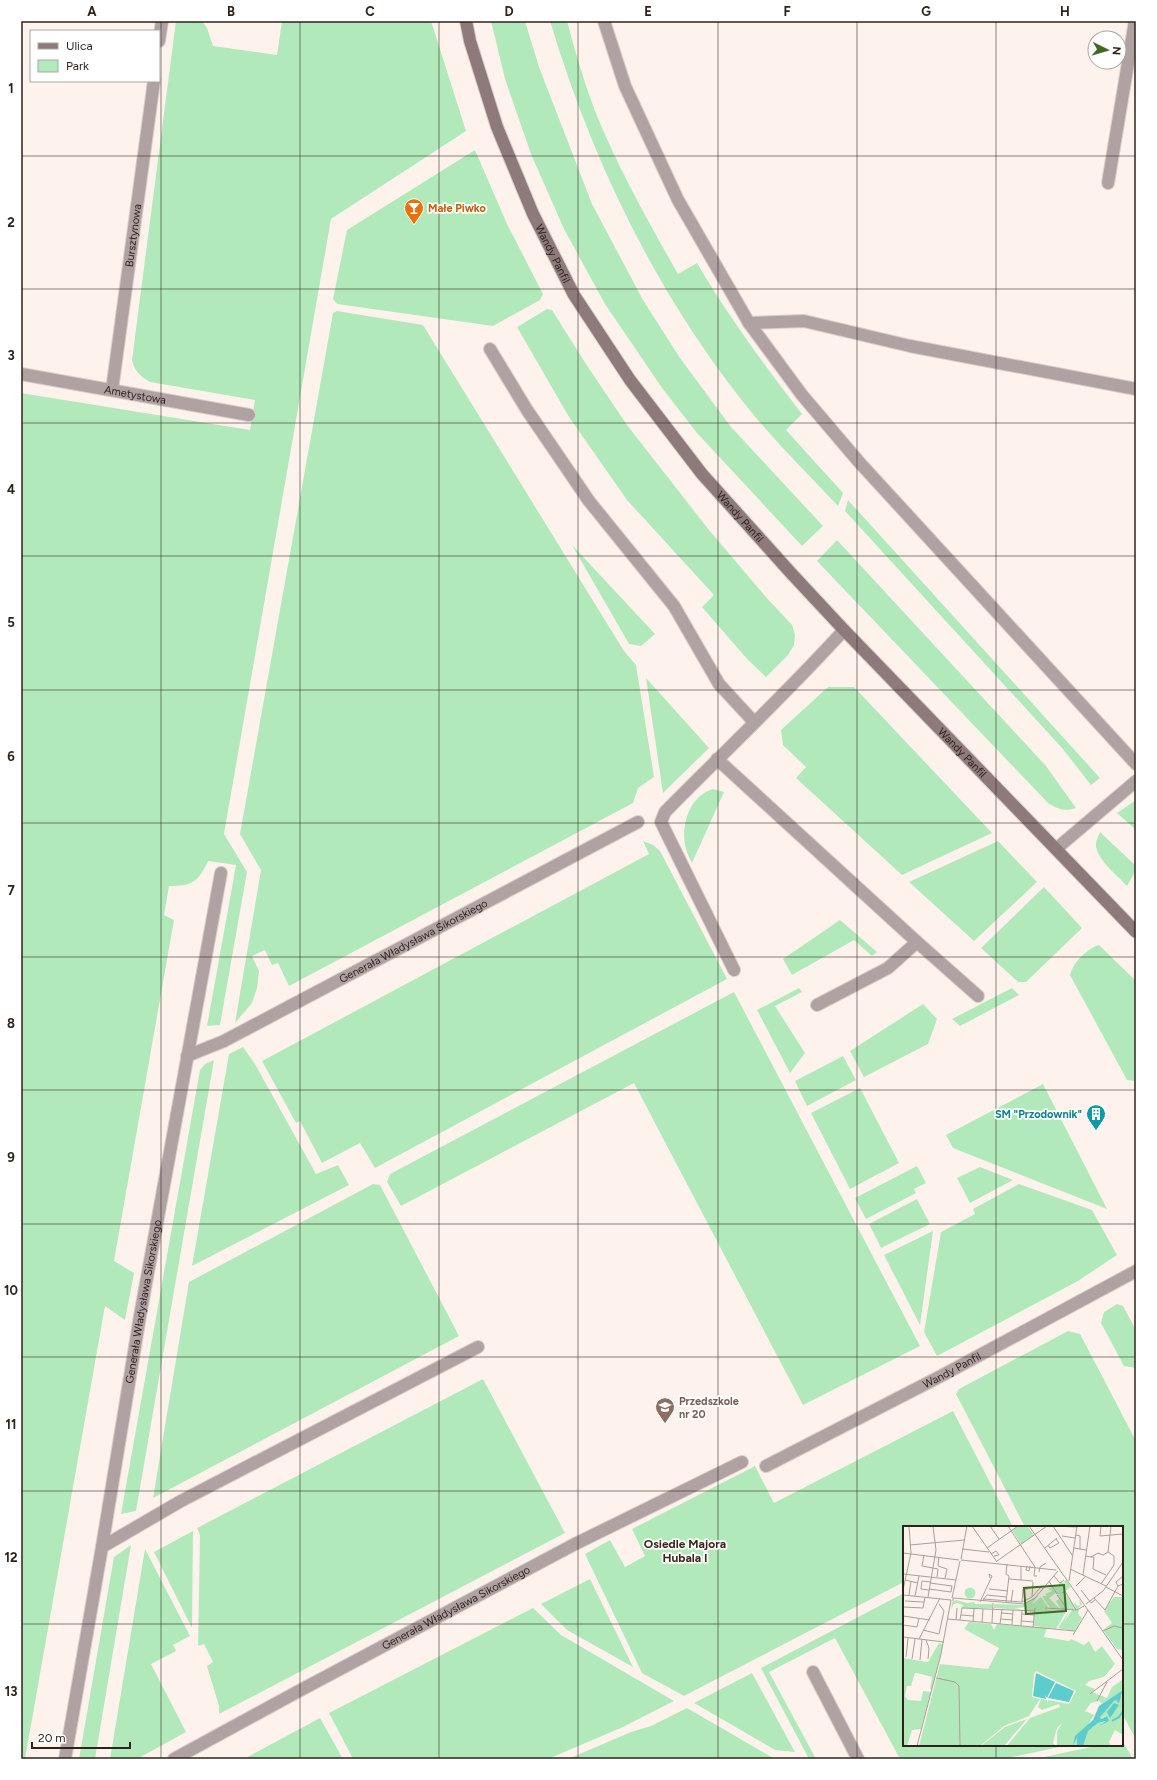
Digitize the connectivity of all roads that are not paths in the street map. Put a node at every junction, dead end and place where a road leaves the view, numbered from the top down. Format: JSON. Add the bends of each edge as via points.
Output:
{"nodes":[{"id":1,"x":162,"y":21,"type":"edge"},
{"id":2,"x":466,"y":21,"type":"edge"},
{"id":3,"x":604,"y":21,"type":"edge"},
{"id":4,"x":1135,"y":21,"type":"edge"},
{"id":5,"x":160,"y":34,"type":"edge"},
{"id":6,"x":154,"y":82,"type":"edge"},
{"id":7,"x":1108,"y":183,"type":"dead end"},
{"id":8,"x":749,"y":324,"type":"junction"},
{"id":9,"x":490,"y":349,"type":"dead end"},
{"id":10,"x":21,"y":374,"type":"edge"},
{"id":11,"x":1136,"y":389,"type":"edge"},
{"id":12,"x":112,"y":390,"type":"junction"},
{"id":13,"x":249,"y":415,"type":"dead end"},
{"id":14,"x":844,"y":630,"type":"junction"},
{"id":15,"x":754,"y":722,"type":"junction"},
{"id":16,"x":717,"y":759,"type":"junction"},
{"id":17,"x":1136,"y":764,"type":"edge"},
{"id":18,"x":1136,"y":781,"type":"edge"},
{"id":19,"x":638,"y":822,"type":"dead end"},
{"id":20,"x":1056,"y":849,"type":"junction"},
{"id":21,"x":221,"y":873,"type":"dead end"},
{"id":22,"x":1136,"y":932,"type":"edge"},
{"id":23,"x":917,"y":942,"type":"junction"},
{"id":24,"x":734,"y":970,"type":"dead end"},
{"id":25,"x":978,"y":996,"type":"dead end"},
{"id":26,"x":817,"y":1005,"type":"dead end"},
{"id":27,"x":187,"y":1056,"type":"junction"},
{"id":28,"x":1136,"y":1270,"type":"edge"},
{"id":29,"x":478,"y":1347,"type":"dead end"},
{"id":30,"x":742,"y":1462,"type":"dead end"},
{"id":31,"x":766,"y":1466,"type":"dead end"},
{"id":32,"x":102,"y":1547,"type":"junction"},
{"id":33,"x":813,"y":1672,"type":"dead end"},
{"id":34,"x":65,"y":1759,"type":"edge"},
{"id":35,"x":174,"y":1759,"type":"edge"},
{"id":36,"x":858,"y":1759,"type":"edge"}],
"edges":[{"from":1,"to":5,"type":"street"},
{"from":2,"to":14,"type":"street","name":"Wandy Panfil","via":[[497,127],[533,214],[574,295],[630,380],[702,474]]},
{"from":3,"to":8,"type":"street","via":[[625,86],[678,200]]},
{"from":4,"to":7,"type":"street"},
{"from":6,"to":12,"type":"street","name":"Bursztynowa"},
{"from":8,"to":11,"type":"street","via":[[804,322],[910,346]]},
{"from":8,"to":17,"type":"street","via":[[802,395],[859,462]]},
{"from":9,"to":15,"type":"street","via":[[527,410],[589,501],[674,606],[718,684]]},
{"from":10,"to":12,"type":"street","name":"Ametystowa"},
{"from":12,"to":13,"type":"street","name":"Ametystowa"},
{"from":14,"to":15,"type":"street","via":[[804,674]]},
{"from":14,"to":20,"type":"street","name":"Wandy Panfil"},
{"from":15,"to":16,"type":"street"},
{"from":16,"to":23,"type":"street"},
{"from":16,"to":24,"type":"street","via":[[665,812],[661,822]]},
{"from":18,"to":20,"type":"street"},
{"from":19,"to":27,"type":"street","name":"Generała Władysława Sikorskiego","via":[[224,1041]]},
{"from":20,"to":22,"type":"street","name":"Wandy Panfil"},
{"from":21,"to":27,"type":"street","name":"Generała Władysława Sikorskiego"},
{"from":23,"to":25,"type":"street"},
{"from":23,"to":26,"type":"street","via":[[888,968]]},
{"from":27,"to":32,"type":"street","name":"Generała Władysława Sikorskiego"},
{"from":28,"to":31,"type":"street","name":"Wandy Panfil","via":[[941,1376]]},
{"from":29,"to":32,"type":"street","via":[[181,1501]]},
{"from":30,"to":35,"type":"street","name":"Generała Władysława Sikorskiego","via":[[575,1544]]},
{"from":32,"to":34,"type":"street","name":"Generała Władysława Sikorskiego"},
{"from":33,"to":36,"type":"street"}]}
